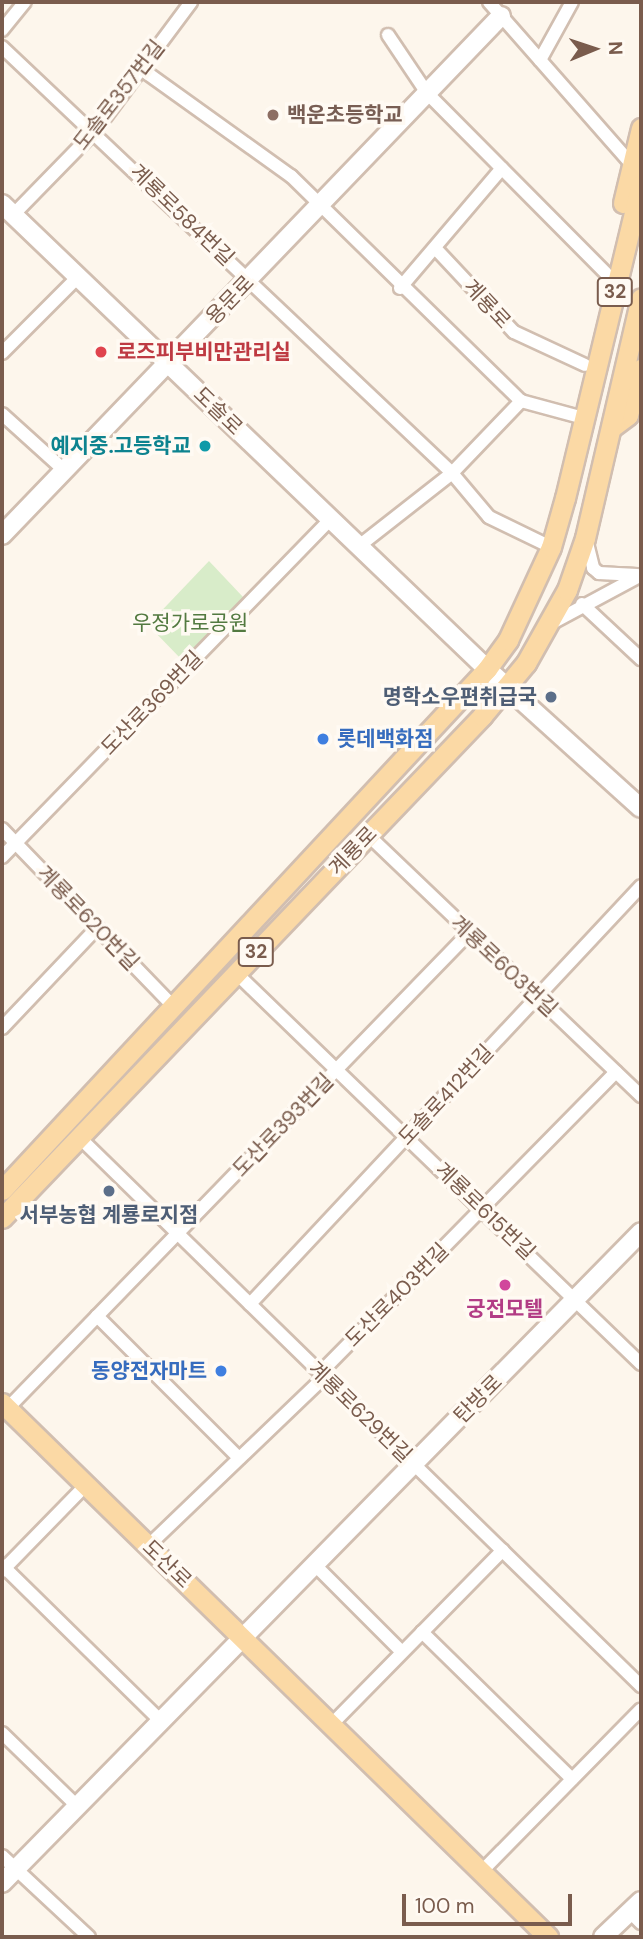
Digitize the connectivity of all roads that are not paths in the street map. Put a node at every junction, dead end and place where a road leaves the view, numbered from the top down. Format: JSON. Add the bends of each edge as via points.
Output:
{"nodes":[{"id":1,"x":25,"y":2,"type":"edge"},
{"id":2,"x":489,"y":2,"type":"edge"},
{"id":3,"x":572,"y":2,"type":"edge"},
{"id":4,"x":186,"y":4,"type":"edge"},
{"id":5,"x":501,"y":16,"type":"junction"},
{"id":6,"x":2,"y":30,"type":"edge"},
{"id":7,"x":388,"y":36,"type":"dead end"},
{"id":8,"x":2,"y":47,"type":"edge"},
{"id":9,"x":540,"y":60,"type":"junction"},
{"id":10,"x":140,"y":68,"type":"junction"},
{"id":11,"x":427,"y":93,"type":"junction"},
{"id":12,"x":641,"y":128,"type":"edge"},
{"id":13,"x":95,"y":131,"type":"junction"},
{"id":14,"x":632,"y":165,"type":"junction"},
{"id":15,"x":502,"y":168,"type":"junction"},
{"id":16,"x":641,"y":184,"type":"edge"},
{"id":17,"x":320,"y":206,"type":"junction"},
{"id":18,"x":7,"y":209,"type":"edge"},
{"id":19,"x":435,"y":248,"type":"junction"},
{"id":20,"x":606,"y":273,"type":"junction"},
{"id":21,"x":78,"y":277,"type":"junction"},
{"id":22,"x":249,"y":279,"type":"junction"},
{"id":23,"x":400,"y":288,"type":"junction"},
{"id":24,"x":641,"y":298,"type":"edge"},
{"id":25,"x":2,"y":353,"type":"edge"},
{"id":26,"x":169,"y":364,"type":"junction"},
{"id":27,"x":585,"y":365,"type":"junction"},
{"id":28,"x":641,"y":369,"type":"edge"},
{"id":29,"x":521,"y":401,"type":"junction"},
{"id":30,"x":586,"y":410,"type":"junction"},
{"id":31,"x":2,"y":414,"type":"edge"},
{"id":32,"x":611,"y":428,"type":"junction"},
{"id":33,"x":65,"y":471,"type":"junction"},
{"id":34,"x":452,"y":473,"type":"junction"},
{"id":35,"x":331,"y":519,"type":"junction"},
{"id":36,"x":2,"y":535,"type":"edge"},
{"id":37,"x":585,"y":538,"type":"junction"},
{"id":38,"x":359,"y":546,"type":"junction"},
{"id":39,"x":551,"y":547,"type":"junction"},
{"id":40,"x":641,"y":574,"type":"edge"},
{"id":41,"x":582,"y":604,"type":"junction"},
{"id":42,"x":547,"y":625,"type":"junction"},
{"id":43,"x":641,"y":659,"type":"edge"},
{"id":44,"x":487,"y":668,"type":"junction"},
{"id":45,"x":510,"y":685,"type":"junction"},
{"id":46,"x":641,"y":808,"type":"edge"},
{"id":47,"x":2,"y":829,"type":"edge"},
{"id":48,"x":368,"y":835,"type":"junction"},
{"id":49,"x":15,"y":843,"type":"junction"},
{"id":50,"x":2,"y":856,"type":"edge"},
{"id":51,"x":641,"y":886,"type":"edge"},
{"id":52,"x":98,"y":927,"type":"junction"},
{"id":53,"x":469,"y":933,"type":"junction"},
{"id":54,"x":236,"y":974,"type":"junction"},
{"id":55,"x":537,"y":997,"type":"junction"},
{"id":56,"x":174,"y":1007,"type":"junction"},
{"id":57,"x":2,"y":1028,"type":"edge"},
{"id":58,"x":338,"y":1068,"type":"junction"},
{"id":59,"x":616,"y":1072,"type":"junction"},
{"id":60,"x":641,"y":1096,"type":"edge"},
{"id":61,"x":407,"y":1136,"type":"junction"},
{"id":62,"x":79,"y":1137,"type":"junction"},
{"id":63,"x":2,"y":1190,"type":"edge"},
{"id":64,"x":482,"y":1209,"type":"junction"},
{"id":65,"x":2,"y":1219,"type":"edge"},
{"id":66,"x":179,"y":1232,"type":"junction"},
{"id":67,"x":641,"y":1233,"type":"edge"},
{"id":68,"x":576,"y":1300,"type":"junction"},
{"id":69,"x":250,"y":1304,"type":"junction"},
{"id":70,"x":97,"y":1316,"type":"junction"},
{"id":71,"x":641,"y":1364,"type":"edge"},
{"id":72,"x":323,"y":1378,"type":"junction"},
{"id":73,"x":5,"y":1406,"type":"edge"},
{"id":74,"x":239,"y":1458,"type":"junction"},
{"id":75,"x":413,"y":1464,"type":"junction"},
{"id":76,"x":86,"y":1485,"type":"junction"},
{"id":77,"x":148,"y":1546,"type":"junction"},
{"id":78,"x":503,"y":1550,"type":"junction"},
{"id":79,"x":314,"y":1564,"type":"junction"},
{"id":80,"x":3,"y":1568,"type":"edge"},
{"id":81,"x":422,"y":1632,"type":"junction"},
{"id":82,"x":241,"y":1637,"type":"junction"},
{"id":83,"x":402,"y":1652,"type":"junction"},
{"id":84,"x":641,"y":1686,"type":"edge"},
{"id":85,"x":641,"y":1709,"type":"edge"},
{"id":86,"x":160,"y":1720,"type":"junction"},
{"id":87,"x":331,"y":1725,"type":"junction"},
{"id":88,"x":2,"y":1733,"type":"edge"},
{"id":89,"x":572,"y":1779,"type":"junction"},
{"id":90,"x":77,"y":1806,"type":"junction"},
{"id":91,"x":2,"y":1856,"type":"edge"},
{"id":92,"x":15,"y":1869,"type":"junction"},
{"id":93,"x":481,"y":1872,"type":"junction"},
{"id":94,"x":2,"y":1883,"type":"edge"},
{"id":95,"x":637,"y":1912,"type":"edge"},
{"id":96,"x":89,"y":1937,"type":"edge"},
{"id":97,"x":548,"y":1937,"type":"edge"},
{"id":98,"x":603,"y":1937,"type":"edge"}],
"edges":[{"from":1,"to":6,"type":"street"},
{"from":2,"to":5,"type":"street"},
{"from":3,"to":9,"type":"street"},
{"from":4,"to":10,"type":"street","name":"도솔로357번길"},
{"from":5,"to":9,"type":"street"},
{"from":5,"to":11,"type":"street","name":"용문로"},
{"from":7,"to":11,"type":"street"},
{"from":8,"to":13,"type":"street","name":"계룡로584번길"},
{"from":9,"to":14,"type":"street"},
{"from":10,"to":13,"type":"street","name":"도솔로357번길"},
{"from":10,"to":17,"type":"street","via":[[291,176]]},
{"from":11,"to":15,"type":"street"},
{"from":11,"to":17,"type":"street","name":"용문로"},
{"from":12,"to":14,"type":"main road","name":"계룡로","number":"32"},
{"from":13,"to":18,"type":"street","name":"도솔로357번길"},
{"from":13,"to":22,"type":"street","name":"계룡로584번길"},
{"from":14,"to":20,"type":"main road","name":"계룡로","number":"32"},
{"from":15,"to":19,"type":"street"},
{"from":15,"to":20,"type":"street"},
{"from":16,"to":30,"type":"main road","name":"계룡로","number":"32"},
{"from":17,"to":22,"type":"street","name":"용문로"},
{"from":17,"to":23,"type":"street"},
{"from":18,"to":21,"type":"street","name":"도솔로"},
{"from":19,"to":23,"type":"street"},
{"from":19,"to":27,"type":"street","name":"계룡로","via":[[514,332]]},
{"from":20,"to":27,"type":"main road","name":"계룡로","number":"32"},
{"from":21,"to":25,"type":"street"},
{"from":21,"to":26,"type":"street","name":"도솔로"},
{"from":22,"to":26,"type":"street","name":"용문로"},
{"from":22,"to":34,"type":"street","name":"계룡로584번길"},
{"from":23,"to":29,"type":"street"},
{"from":24,"to":32,"type":"main road","name":"계룡로","number":"32"},
{"from":26,"to":33,"type":"street","name":"용문로"},
{"from":26,"to":35,"type":"street","name":"도솔로"},
{"from":27,"to":30,"type":"main road","name":"계룡로","number":"32"},
{"from":28,"to":32,"type":"main road","name":"계룡로","number":"32","via":[[628,415]]},
{"from":29,"to":30,"type":"street"},
{"from":29,"to":34,"type":"street"},
{"from":30,"to":39,"type":"main road","name":"계룡로","number":"32"},
{"from":31,"to":33,"type":"street"},
{"from":32,"to":37,"type":"main road","name":"계룡로","number":"32"},
{"from":33,"to":36,"type":"street","name":"용문로"},
{"from":34,"to":38,"type":"street"},
{"from":34,"to":39,"type":"street","name":"계룡로584번길","via":[[489,517]]},
{"from":35,"to":38,"type":"street","name":"도솔로"},
{"from":35,"to":49,"type":"street","name":"도산로369번길"},
{"from":37,"to":40,"type":"street","via":[[593,568],[599,573]]},
{"from":37,"to":42,"type":"main road","name":"계룡로","number":"32","via":[[567,590]]},
{"from":38,"to":44,"type":"street","name":"도솔로"},
{"from":39,"to":44,"type":"main road","name":"계룡로","number":"32","via":[[508,640]]},
{"from":40,"to":41,"type":"street"},
{"from":41,"to":42,"type":"street"},
{"from":41,"to":43,"type":"street"},
{"from":42,"to":45,"type":"main road","name":"계룡로","number":"32"},
{"from":44,"to":45,"type":"street","name":"도솔로"},
{"from":44,"to":56,"type":"main road","name":"계룡로","number":"32"},
{"from":45,"to":46,"type":"street","name":"도솔로"},
{"from":45,"to":48,"type":"main road","name":"계룡로","number":"32"},
{"from":47,"to":49,"type":"street","name":"계룡로620번길"},
{"from":48,"to":53,"type":"street","name":"계룡로603번길"},
{"from":48,"to":54,"type":"main road","name":"계룡로","number":"32"},
{"from":49,"to":50,"type":"street","name":"도산로369번길"},
{"from":49,"to":52,"type":"street","name":"계룡로620번길"},
{"from":51,"to":55,"type":"street","name":"도솔로412번길"},
{"from":52,"to":56,"type":"street","name":"계룡로620번길"},
{"from":52,"to":57,"type":"street"},
{"from":53,"to":55,"type":"street","name":"계룡로603번길"},
{"from":53,"to":58,"type":"street","name":"도산로393번길"},
{"from":54,"to":58,"type":"street","name":"계룡로615번길"},
{"from":54,"to":62,"type":"main road","name":"계룡로","number":"32"},
{"from":55,"to":59,"type":"street","name":"계룡로603번길"},
{"from":55,"to":61,"type":"street","name":"도솔로412번길"},
{"from":56,"to":63,"type":"main road","name":"계룡로","number":"32"},
{"from":58,"to":61,"type":"street","name":"계룡로615번길"},
{"from":58,"to":66,"type":"street","name":"도산로393번길"},
{"from":59,"to":60,"type":"street","name":"계룡로603번길"},
{"from":59,"to":64,"type":"street","name":"도산로403번길"},
{"from":61,"to":64,"type":"street","name":"계룡로615번길"},
{"from":61,"to":69,"type":"street","name":"도솔로412번길"},
{"from":62,"to":65,"type":"main road","name":"계룡로","number":"32"},
{"from":62,"to":66,"type":"street","name":"계룡로629번길"},
{"from":64,"to":68,"type":"street","name":"계룡로615번길"},
{"from":64,"to":72,"type":"street","name":"도산로403번길","via":[[325,1368]]},
{"from":66,"to":69,"type":"street","name":"계룡로629번길"},
{"from":66,"to":70,"type":"street","name":"도산로393번길"},
{"from":67,"to":68,"type":"street","name":"탄방로"},
{"from":68,"to":71,"type":"street","name":"계룡로615번길"},
{"from":68,"to":75,"type":"street","name":"탄방로"},
{"from":69,"to":72,"type":"street","name":"계룡로629번길"},
{"from":70,"to":73,"type":"street","name":"도산로393번길"},
{"from":70,"to":74,"type":"street"},
{"from":72,"to":74,"type":"street","name":"도산로403번길"},
{"from":72,"to":75,"type":"street","name":"계룡로629번길"},
{"from":73,"to":76,"type":"main road","name":"도산로"},
{"from":74,"to":77,"type":"street","name":"도산로403번길"},
{"from":75,"to":78,"type":"street","name":"계룡로629번길"},
{"from":75,"to":79,"type":"street","name":"탄방로"},
{"from":76,"to":77,"type":"main road","name":"도산로"},
{"from":76,"to":80,"type":"street"},
{"from":77,"to":82,"type":"main road","name":"도산로"},
{"from":78,"to":81,"type":"street"},
{"from":78,"to":84,"type":"street","name":"계룡로629번길"},
{"from":79,"to":82,"type":"street","name":"탄방로"},
{"from":79,"to":83,"type":"street"},
{"from":80,"to":86,"type":"street"},
{"from":81,"to":83,"type":"street"},
{"from":81,"to":89,"type":"street"},
{"from":82,"to":86,"type":"street","name":"탄방로"},
{"from":82,"to":87,"type":"main road","name":"도산로"},
{"from":83,"to":87,"type":"street"},
{"from":85,"to":89,"type":"street"},
{"from":86,"to":90,"type":"street","name":"탄방로"},
{"from":87,"to":93,"type":"main road","name":"도산로"},
{"from":88,"to":90,"type":"street"},
{"from":89,"to":93,"type":"street"},
{"from":90,"to":92,"type":"street","name":"탄방로"},
{"from":91,"to":92,"type":"street"},
{"from":92,"to":94,"type":"street","name":"탄방로"},
{"from":92,"to":96,"type":"street"},
{"from":93,"to":97,"type":"main road","name":"도산로"},
{"from":95,"to":98,"type":"street"}]}
